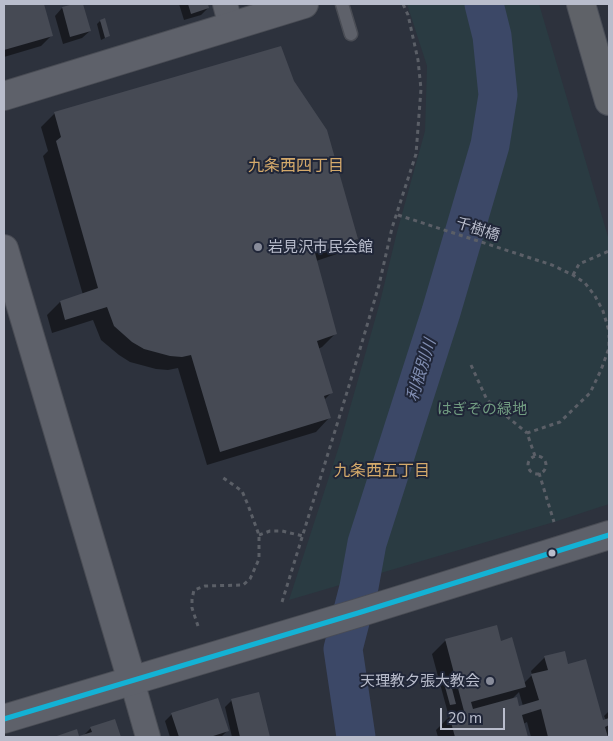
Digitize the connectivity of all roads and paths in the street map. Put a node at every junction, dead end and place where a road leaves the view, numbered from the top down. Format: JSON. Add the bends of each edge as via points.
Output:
{"nodes":[{"id":1,"x":304,"y":4,"type":"edge"},
{"id":2,"x":342,"y":4,"type":"edge"},
{"id":3,"x":403,"y":4,"type":"edge"},
{"id":4,"x":581,"y":4,"type":"edge"},
{"id":5,"x":228,"y":15,"type":"edge"},
{"id":6,"x":351,"y":34,"type":"dead end"},
{"id":7,"x":4,"y":96,"type":"edge"},
{"id":8,"x":609,"y":101,"type":"edge"},
{"id":9,"x":398,"y":214,"type":"junction"},
{"id":10,"x":4,"y":248,"type":"edge"},
{"id":11,"x":609,"y":251,"type":"edge"},
{"id":12,"x":572,"y":275,"type":"junction"},
{"id":13,"x":609,"y":333,"type":"edge"},
{"id":14,"x":471,"y":365,"type":"dead end"},
{"id":15,"x":528,"y":433,"type":"junction"},
{"id":16,"x":534,"y":456,"type":"junction"},
{"id":17,"x":539,"y":473,"type":"junction"},
{"id":18,"x":222,"y":476,"type":"dead end"},
{"id":19,"x":554,"y":522,"type":"dead end"},
{"id":20,"x":259,"y":535,"type":"junction"},
{"id":21,"x":609,"y":535,"type":"edge"},
{"id":22,"x":303,"y":536,"type":"junction"},
{"id":23,"x":282,"y":602,"type":"dead end"},
{"id":24,"x":198,"y":626,"type":"dead end"},
{"id":25,"x":132,"y":681,"type":"junction"},
{"id":26,"x":4,"y":719,"type":"edge"},
{"id":27,"x":148,"y":737,"type":"edge"}],
"edges":[{"from":1,"to":5,"type":"street"},
{"from":2,"to":6,"type":"lane"},
{"from":3,"to":9,"type":"path","via":[[418,60],[421,89],[416,154]]},
{"from":4,"to":8,"type":"highway"},
{"from":5,"to":7,"type":"street"},
{"from":9,"to":12,"type":"path","name":"千樹橋","via":[[552,265]]},
{"from":9,"to":22,"type":"path"},
{"from":10,"to":25,"type":"street"},
{"from":11,"to":12,"type":"path","via":[[579,264]]},
{"from":12,"to":13,"type":"path","name":"千樹橋","via":[[585,283],[595,296]]},
{"from":13,"to":15,"type":"path","via":[[609,348],[590,393],[560,422]]},
{"from":14,"to":15,"type":"path","via":[[488,400]]},
{"from":15,"to":16,"type":"path"},
{"from":16,"to":17,"type":"path","via":[[544,461],[545,467]]},
{"from":16,"to":17,"type":"path","via":[[528,467],[533,473]]},
{"from":17,"to":19,"type":"path"},
{"from":18,"to":20,"type":"path","via":[[242,491]]},
{"from":20,"to":22,"type":"path","via":[[282,531]]},
{"from":20,"to":24,"type":"path","via":[[258,559],[250,579],[243,585],[205,586],[194,590],[192,608]]},
{"from":21,"to":25,"type":"street"},
{"from":22,"to":23,"type":"path"},
{"from":25,"to":26,"type":"street"},
{"from":25,"to":27,"type":"street"}]}
